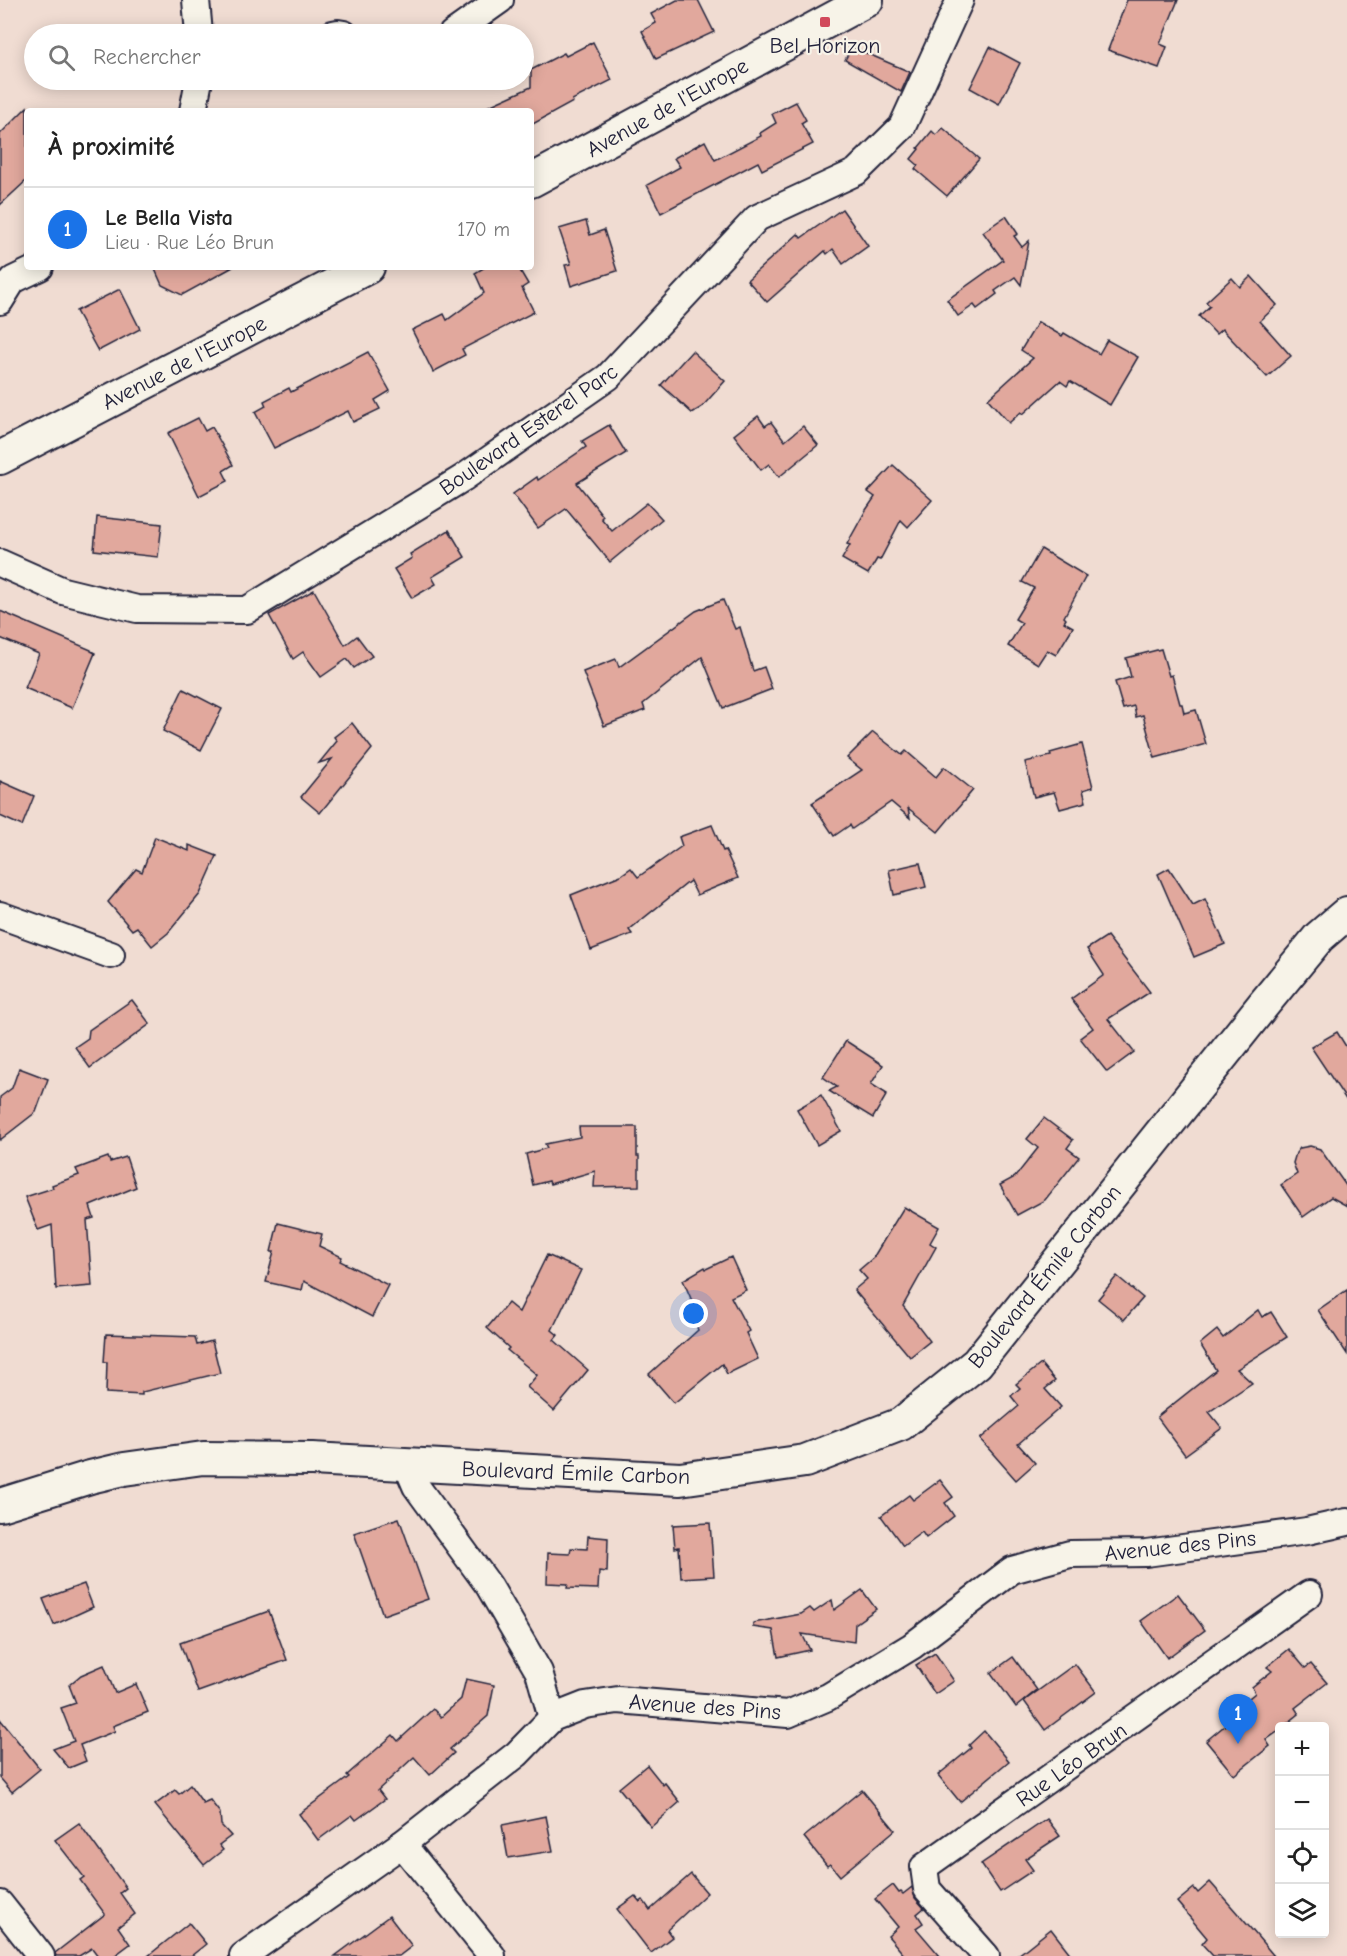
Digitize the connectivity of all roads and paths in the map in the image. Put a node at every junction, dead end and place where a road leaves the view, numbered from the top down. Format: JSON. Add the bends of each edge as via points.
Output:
{"nodes":[{"id":1,"x":196,"y":0,"type":"edge"},
{"id":2,"x":500,"y":0,"type":"edge"},
{"id":3,"x":867,"y":0,"type":"edge"},
{"id":4,"x":960,"y":0,"type":"edge"},
{"id":5,"x":199,"y":24,"type":"edge"},
{"id":6,"x":466,"y":24,"type":"edge"},
{"id":7,"x":197,"y":90,"type":"edge"},
{"id":8,"x":194,"y":108,"type":"edge"},
{"id":9,"x":534,"y":179,"type":"edge"},
{"id":10,"x":34,"y":270,"type":"edge"},
{"id":11,"x":362,"y":270,"type":"edge"},
{"id":12,"x":0,"y":301,"type":"edge"},
{"id":13,"x":0,"y":458,"type":"edge"},
{"id":14,"x":0,"y":563,"type":"edge"},
{"id":15,"x":1347,"y":913,"type":"edge"},
{"id":16,"x":0,"y":915,"type":"edge"},
{"id":17,"x":111,"y":955,"type":"dead end"},
{"id":18,"x":407,"y":1465,"type":"junction"},
{"id":19,"x":0,"y":1505,"type":"edge"},
{"id":20,"x":1347,"y":1522,"type":"edge"},
{"id":21,"x":1309,"y":1594,"type":"dead end"},
{"id":22,"x":552,"y":1718,"type":"junction"},
{"id":23,"x":402,"y":1844,"type":"junction"},
{"id":24,"x":0,"y":1904,"type":"edge"},
{"id":25,"x":41,"y":1956,"type":"edge"},
{"id":26,"x":243,"y":1956,"type":"edge"},
{"id":27,"x":492,"y":1956,"type":"edge"},
{"id":28,"x":986,"y":1956,"type":"edge"}],
"edges":[{"from":1,"to":5,"type":"street"},
{"from":2,"to":6,"type":"street"},
{"from":3,"to":9,"type":"street","name":"Avenue de l'Europe"},
{"from":4,"to":14,"type":"street","name":"Boulevard Esterel Parc","via":[[902,127],[856,172],[757,218],[608,377],[463,478],[247,610],[136,609],[63,591]]},
{"from":7,"to":8,"type":"street"},
{"from":10,"to":12,"type":"street","via":[[13,280]]},
{"from":11,"to":13,"type":"street","name":"Avenue de l'Europe"},
{"from":15,"to":18,"type":"street","name":"Boulevard Émile Carbon","via":[[1319,937],[1270,996],[977,1363],[901,1424],[805,1461],[680,1479]]},
{"from":16,"to":17,"type":"street"},
{"from":18,"to":19,"type":"street","name":"Boulevard Émile Carbon","via":[[203,1458],[124,1469]]},
{"from":18,"to":22,"type":"street","via":[[416,1486],[489,1586],[539,1672]]},
{"from":20,"to":22,"type":"street","name":"Avenue des Pins","via":[[1146,1553],[1070,1554],[1012,1570],[912,1646],[828,1697],[788,1714],[618,1700],[585,1705]]},
{"from":21,"to":28,"type":"street","name":"Rue Léo Brun","via":[[924,1867],[927,1889]]},
{"from":22,"to":23,"type":"street","name":"Avenue des Pins","via":[[517,1754]]},
{"from":23,"to":26,"type":"street","name":"Avenue des Pins"},
{"from":23,"to":27,"type":"street"},
{"from":24,"to":25,"type":"street"}]}
